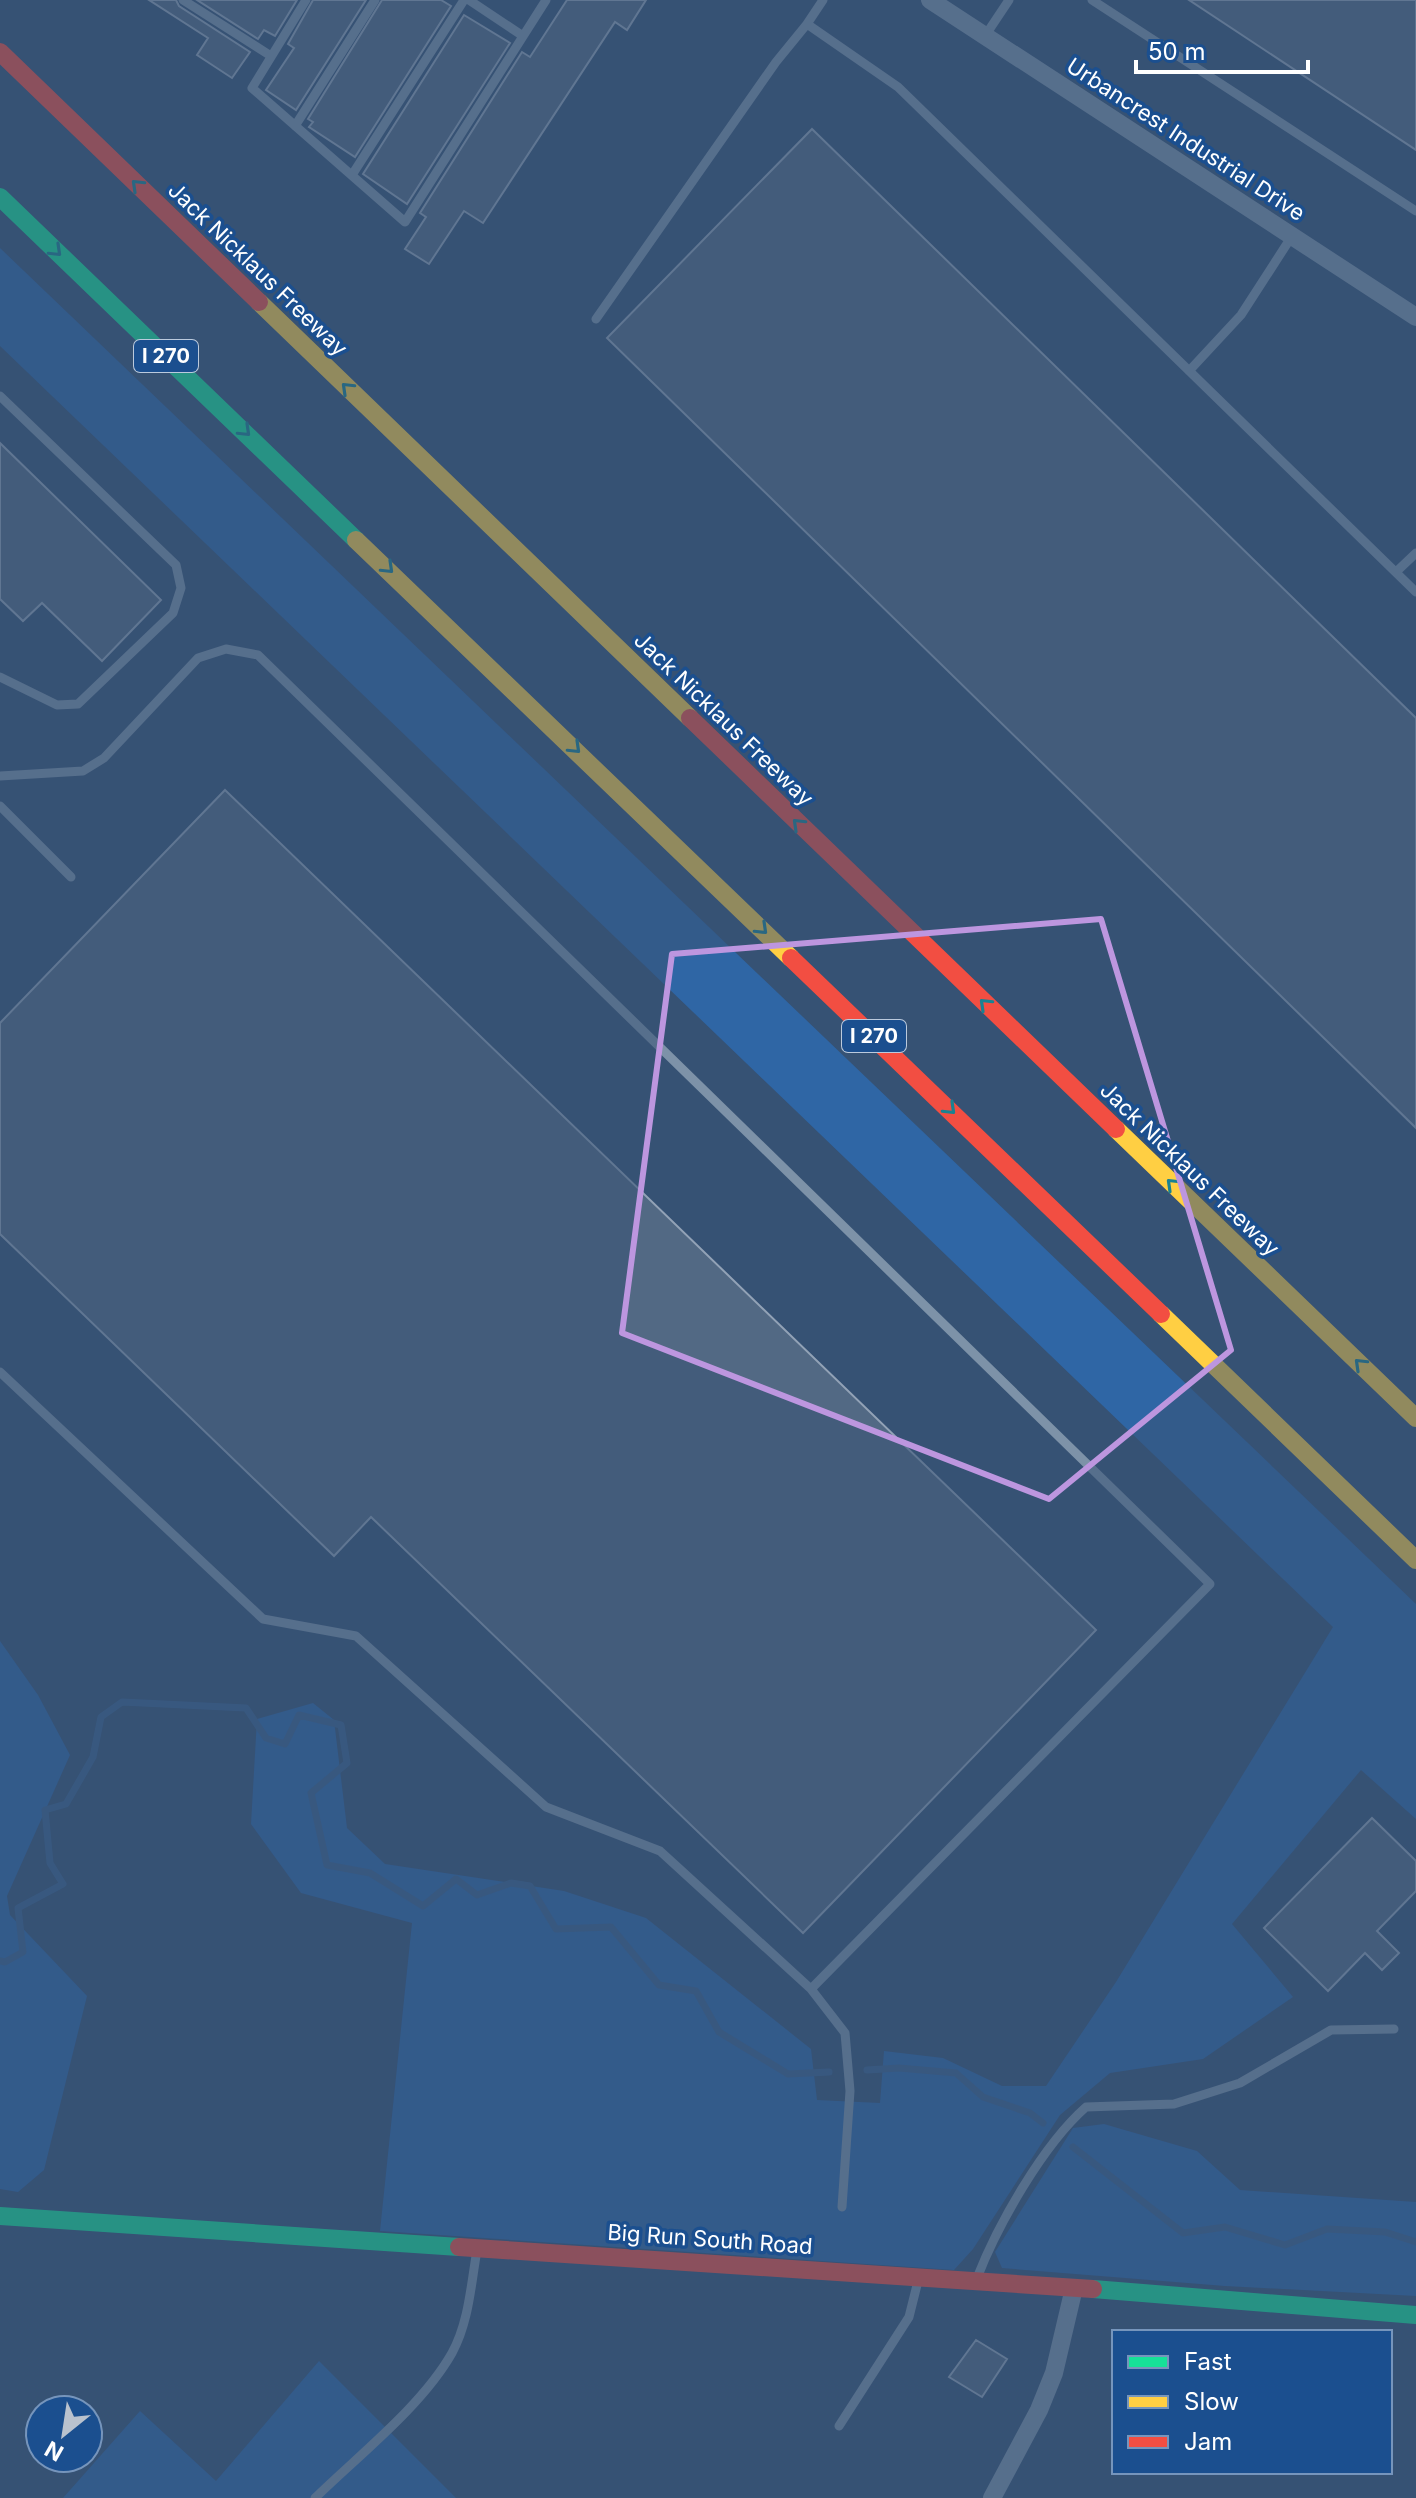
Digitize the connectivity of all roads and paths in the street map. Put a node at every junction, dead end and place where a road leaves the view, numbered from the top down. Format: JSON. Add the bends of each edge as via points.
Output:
{"nodes":[{"id":1,"x":183,"y":0,"type":"edge"},
{"id":2,"x":306,"y":0,"type":"edge"},
{"id":3,"x":375,"y":0,"type":"edge"},
{"id":4,"x":467,"y":0,"type":"edge"},
{"id":5,"x":546,"y":0,"type":"edge"},
{"id":6,"x":823,"y":0,"type":"edge"},
{"id":7,"x":930,"y":0,"type":"edge"},
{"id":8,"x":1009,"y":0,"type":"edge"},
{"id":9,"x":1092,"y":0,"type":"edge"},
{"id":10,"x":807,"y":24,"type":"junction"},
{"id":11,"x":523,"y":36,"type":"junction"},
{"id":12,"x":985,"y":36,"type":"junction"},
{"id":13,"x":0,"y":44,"type":"edge"},
{"id":14,"x":0,"y":52,"type":"edge"},
{"id":15,"x":271,"y":56,"type":"junction"},
{"id":16,"x":51,"y":101,"type":"junction"},
{"id":17,"x":295,"y":126,"type":"junction"},
{"id":18,"x":352,"y":175,"type":"junction"},
{"id":19,"x":0,"y":197,"type":"edge"},
{"id":20,"x":1416,"y":211,"type":"edge"},
{"id":21,"x":1292,"y":236,"type":"junction"},
{"id":22,"x":1416,"y":317,"type":"edge"},
{"id":23,"x":596,"y":319,"type":"dead end"},
{"id":24,"x":1189,"y":371,"type":"junction"},
{"id":25,"x":0,"y":396,"type":"edge"},
{"id":26,"x":1416,"y":553,"type":"edge"},
{"id":27,"x":1396,"y":572,"type":"junction"},
{"id":28,"x":1416,"y":592,"type":"edge"},
{"id":29,"x":0,"y":677,"type":"edge"},
{"id":30,"x":0,"y":776,"type":"edge"},
{"id":31,"x":0,"y":806,"type":"edge"},
{"id":32,"x":71,"y":877,"type":"dead end"},
{"id":33,"x":0,"y":1372,"type":"edge"},
{"id":34,"x":1416,"y":1418,"type":"edge"},
{"id":35,"x":1416,"y":1560,"type":"edge"},
{"id":36,"x":811,"y":1989,"type":"junction"},
{"id":37,"x":1394,"y":2029,"type":"dead end"},
{"id":38,"x":842,"y":2207,"type":"dead end"},
{"id":39,"x":0,"y":2216,"type":"edge"},
{"id":40,"x":477,"y":2247,"type":"junction"},
{"id":41,"x":919,"y":2278,"type":"junction"},
{"id":42,"x":976,"y":2282,"type":"junction"},
{"id":43,"x":1074,"y":2288,"type":"junction"},
{"id":44,"x":1416,"y":2315,"type":"edge"},
{"id":45,"x":839,"y":2426,"type":"dead end"},
{"id":46,"x":315,"y":2498,"type":"edge"},
{"id":47,"x":992,"y":2498,"type":"edge"}],
"edges":[{"from":1,"to":15,"type":"lane"},
{"from":2,"to":15,"type":"lane"},
{"from":3,"to":17,"type":"lane"},
{"from":4,"to":11,"type":"lane"},
{"from":4,"to":18,"type":"lane"},
{"from":5,"to":11,"type":"lane"},
{"from":6,"to":10,"type":"lane"},
{"from":7,"to":12,"type":"street","name":"Urbancrest Industrial Drive"},
{"from":8,"to":12,"type":"lane"},
{"from":9,"to":20,"type":"lane"},
{"from":10,"to":23,"type":"lane"},
{"from":10,"to":24,"type":"lane","via":[[898,87]]},
{"from":11,"to":18,"type":"lane","via":[[405,222]]},
{"from":12,"to":21,"type":"street","name":"Urbancrest Industrial Drive"},
{"from":13,"to":16,"type":"main road"},
{"from":14,"to":16,"type":"main road","name":"Jack Nicklaus Freeway"},
{"from":15,"to":17,"type":"lane","via":[[252,88]]},
{"from":34,"to":16,"type":"main road","name":"Jack Nicklaus Freeway","one_way":true},
{"from":17,"to":18,"type":"lane"},
{"from":19,"to":35,"type":"main road","number":"I 270","one_way":true},
{"from":21,"to":22,"type":"street","name":"Urbancrest Industrial Drive"},
{"from":21,"to":24,"type":"lane","via":[[1241,315]]},
{"from":24,"to":27,"type":"lane"},
{"from":25,"to":29,"type":"lane","via":[[176,565],[181,588],[173,613],[78,704],[57,705]]},
{"from":26,"to":27,"type":"lane"},
{"from":27,"to":28,"type":"lane"},
{"from":30,"to":36,"type":"lane","via":[[83,771],[104,758],[198,658],[226,649],[258,655],[1210,1584]]},
{"from":31,"to":32,"type":"lane"},
{"from":33,"to":36,"type":"lane","via":[[263,1619],[356,1636],[546,1807],[660,1851]]},
{"from":36,"to":38,"type":"lane","via":[[845,2033],[850,2091]]},
{"from":37,"to":42,"type":"lane","via":[[1331,2030],[1240,2083],[1174,2104],[1086,2107],[1064,2126],[992,2239]]},
{"from":39,"to":40,"type":"main road","name":"Big Run South Road"},
{"from":40,"to":41,"type":"main road","name":"Big Run South Road"},
{"from":40,"to":46,"type":"lane","via":[[467,2315],[452,2352],[426,2389]]},
{"from":41,"to":42,"type":"main road","name":"Big Run South Road"},
{"from":41,"to":45,"type":"lane","via":[[909,2317]]},
{"from":42,"to":43,"type":"main road","name":"Big Run South Road"},
{"from":43,"to":44,"type":"main road","name":"Big Run South Road"},
{"from":43,"to":47,"type":"street","via":[[1054,2373]]}]}
